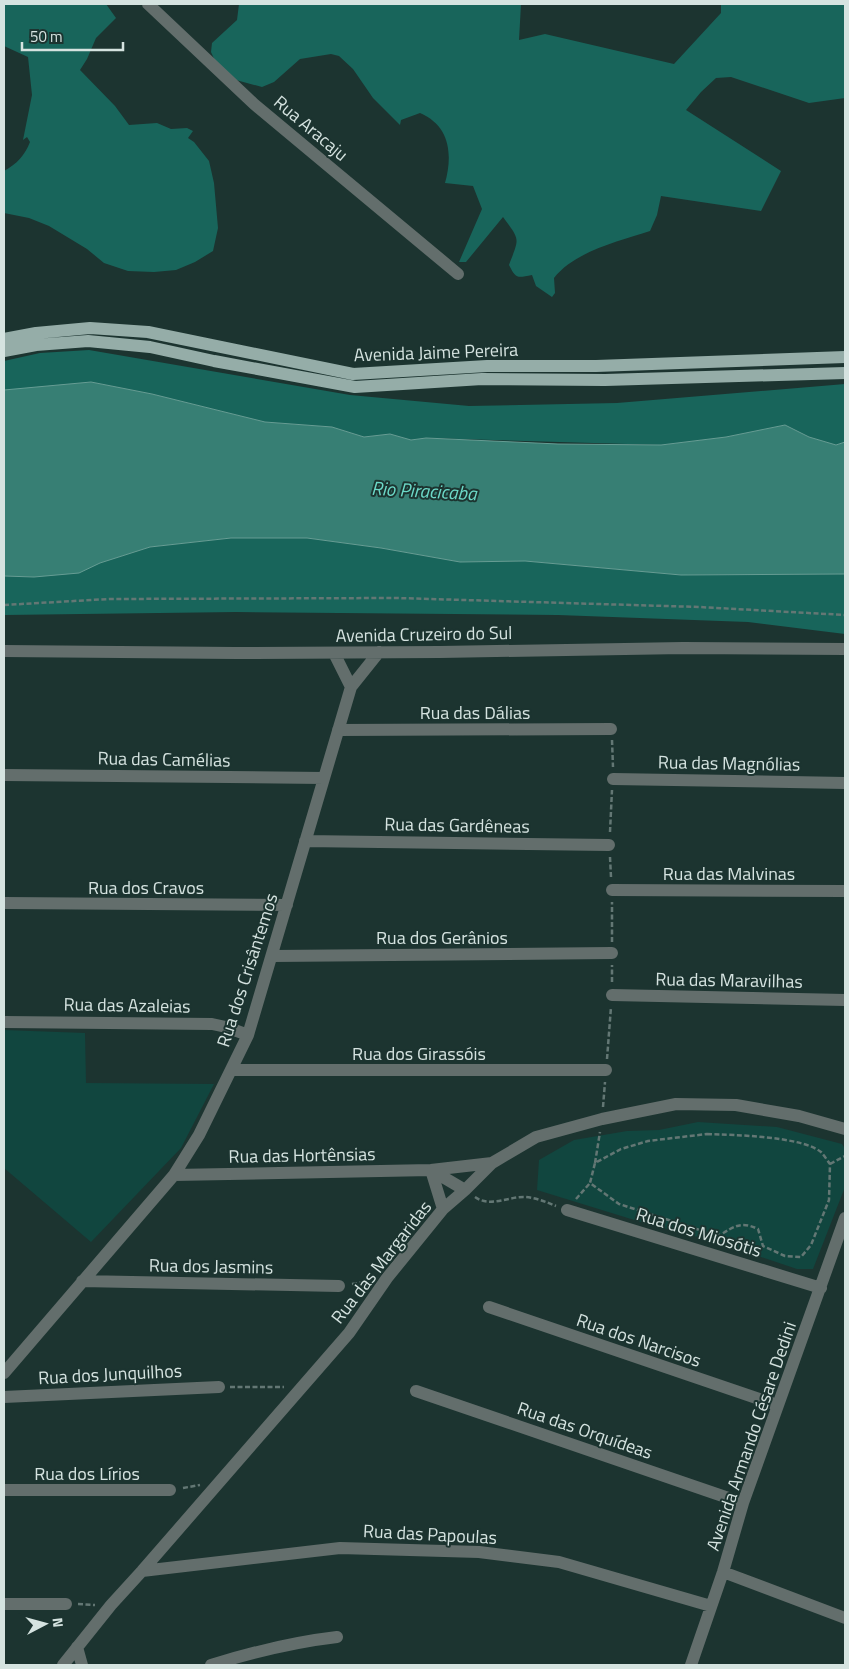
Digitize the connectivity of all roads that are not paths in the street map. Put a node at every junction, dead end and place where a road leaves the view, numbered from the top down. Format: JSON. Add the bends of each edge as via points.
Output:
{"nodes":[{"id":1,"x":148,"y":4,"type":"edge"},
{"id":2,"x":458,"y":274,"type":"dead end"},
{"id":3,"x":4,"y":338,"type":"edge"},
{"id":4,"x":4,"y":351,"type":"edge"},
{"id":5,"x":845,"y":356,"type":"edge"},
{"id":6,"x":845,"y":373,"type":"edge"},
{"id":7,"x":845,"y":649,"type":"edge"},
{"id":8,"x":4,"y":651,"type":"edge"},
{"id":9,"x":379,"y":652,"type":"junction"},
{"id":10,"x":334,"y":653,"type":"junction"},
{"id":11,"x":351,"y":687,"type":"junction"},
{"id":12,"x":611,"y":729,"type":"dead end"},
{"id":13,"x":338,"y":730,"type":"junction"},
{"id":14,"x":4,"y":775,"type":"edge"},
{"id":15,"x":324,"y":778,"type":"junction"},
{"id":16,"x":613,"y":779,"type":"dead end"},
{"id":17,"x":845,"y":783,"type":"edge"},
{"id":18,"x":305,"y":841,"type":"junction"},
{"id":19,"x":609,"y":845,"type":"dead end"},
{"id":20,"x":612,"y":890,"type":"dead end"},
{"id":21,"x":845,"y":891,"type":"edge"},
{"id":22,"x":4,"y":903,"type":"edge"},
{"id":23,"x":287,"y":905,"type":"junction"},
{"id":24,"x":612,"y":953,"type":"dead end"},
{"id":25,"x":273,"y":956,"type":"junction"},
{"id":26,"x":612,"y":995,"type":"dead end"},
{"id":27,"x":845,"y":1000,"type":"edge"},
{"id":28,"x":4,"y":1022,"type":"edge"},
{"id":29,"x":248,"y":1035,"type":"junction"},
{"id":30,"x":231,"y":1070,"type":"junction"},
{"id":31,"x":606,"y":1070,"type":"dead end"},
{"id":32,"x":845,"y":1129,"type":"edge"},
{"id":33,"x":492,"y":1163,"type":"junction"},
{"id":34,"x":432,"y":1170,"type":"junction"},
{"id":35,"x":174,"y":1175,"type":"junction"},
{"id":36,"x":465,"y":1190,"type":"junction"},
{"id":37,"x":443,"y":1209,"type":"junction"},
{"id":38,"x":567,"y":1210,"type":"road end"},
{"id":39,"x":845,"y":1218,"type":"edge"},
{"id":40,"x":82,"y":1281,"type":"junction"},
{"id":41,"x":339,"y":1286,"type":"road end"},
{"id":42,"x":821,"y":1288,"type":"junction"},
{"id":43,"x":489,"y":1307,"type":"dead end"},
{"id":44,"x":4,"y":1373,"type":"edge"},
{"id":45,"x":219,"y":1387,"type":"road end"},
{"id":46,"x":416,"y":1391,"type":"dead end"},
{"id":47,"x":4,"y":1397,"type":"edge"},
{"id":48,"x":777,"y":1405,"type":"junction"},
{"id":49,"x":4,"y":1490,"type":"edge"},
{"id":50,"x":170,"y":1490,"type":"road end"},
{"id":51,"x":742,"y":1503,"type":"junction"},
{"id":52,"x":142,"y":1571,"type":"junction"},
{"id":53,"x":723,"y":1572,"type":"junction"},
{"id":54,"x":4,"y":1604,"type":"edge"},
{"id":55,"x":66,"y":1604,"type":"road end"},
{"id":56,"x":711,"y":1606,"type":"junction"},
{"id":57,"x":845,"y":1618,"type":"edge"},
{"id":58,"x":337,"y":1637,"type":"dead end"},
{"id":59,"x":77,"y":1648,"type":"junction"},
{"id":60,"x":62,"y":1665,"type":"edge"},
{"id":61,"x":82,"y":1665,"type":"edge"},
{"id":62,"x":211,"y":1665,"type":"edge"},
{"id":63,"x":691,"y":1665,"type":"edge"}],
"edges":[{"from":1,"to":2,"type":"street","name":"Rua Aracaju","via":[[254,104]]},
{"from":3,"to":5,"type":"main road","name":"Avenida Jaime Pereira","via":[[90,328],[148,332],[354,374],[487,366],[596,366]]},
{"from":4,"to":6,"type":"main road","name":"Avenida Jaime Pereira","via":[[88,340],[150,347],[355,387],[482,379],[605,380]]},
{"from":7,"to":9,"type":"street","name":"Avenida Cruzeiro do Sul"},
{"from":8,"to":10,"type":"street","name":"Avenida Cruzeiro do Sul"},
{"from":9,"to":10,"type":"street","name":"Avenida Cruzeiro do Sul"},
{"from":9,"to":11,"type":"street","name":"Rua dos Crisântemos"},
{"from":10,"to":11,"type":"street"},
{"from":11,"to":13,"type":"street","name":"Rua dos Crisântemos"},
{"from":12,"to":13,"type":"street","name":"Rua das Dálias"},
{"from":13,"to":15,"type":"street","name":"Rua dos Crisântemos"},
{"from":14,"to":15,"type":"street","name":"Rua das Camélias"},
{"from":15,"to":18,"type":"street","name":"Rua dos Crisântemos"},
{"from":16,"to":17,"type":"street","name":"Rua das Magnólias"},
{"from":18,"to":19,"type":"street","name":"Rua das Gardêneas"},
{"from":18,"to":23,"type":"street","name":"Rua dos Crisântemos"},
{"from":20,"to":21,"type":"street","name":"Rua das Malvinas"},
{"from":22,"to":23,"type":"street","name":"Rua dos Cravos"},
{"from":23,"to":25,"type":"street","name":"Rua dos Crisântemos"},
{"from":24,"to":25,"type":"street","name":"Rua dos Gerânios"},
{"from":25,"to":29,"type":"street","name":"Rua dos Crisântemos"},
{"from":26,"to":27,"type":"street","name":"Rua das Maravilhas"},
{"from":28,"to":29,"type":"street","name":"Rua das Azaleias","via":[[212,1024]]},
{"from":29,"to":30,"type":"street","name":"Rua dos Crisântemos"},
{"from":30,"to":31,"type":"street","name":"Rua dos Girassóis"},
{"from":30,"to":35,"type":"street","name":"Rua dos Crisântemos","via":[[199,1135]]},
{"from":32,"to":33,"type":"street","name":"Rua das Margaridas","via":[[799,1116],[736,1106],[676,1104],[536,1137]]},
{"from":33,"to":34,"type":"street","name":"Rua das Hortênsias"},
{"from":33,"to":36,"type":"street","name":"Rua das Margaridas"},
{"from":34,"to":35,"type":"street","name":"Rua das Hortênsias"},
{"from":34,"to":36,"type":"street"},
{"from":34,"to":37,"type":"street"},
{"from":35,"to":40,"type":"street","name":"Rua dos Crisântemos"},
{"from":36,"to":37,"type":"street","name":"Rua das Margaridas"},
{"from":37,"to":52,"type":"street","name":"Rua das Margaridas","via":[[349,1333]]},
{"from":38,"to":42,"type":"street","name":"Rua dos Miosótis"},
{"from":39,"to":42,"type":"street","name":"Avenida Armando Césare Dedini"},
{"from":40,"to":41,"type":"street","name":"Rua dos Jasmins"},
{"from":40,"to":44,"type":"street","name":"Rua dos Crisântemos"},
{"from":42,"to":48,"type":"street","name":"Avenida Armando Césare Dedini"},
{"from":43,"to":48,"type":"street","name":"Rua dos Narcisos"},
{"from":45,"to":47,"type":"street","name":"Rua dos Junquilhos"},
{"from":46,"to":51,"type":"street","name":"Rua das Orquídeas"},
{"from":48,"to":51,"type":"street","name":"Avenida Armando Césare Dedini"},
{"from":49,"to":50,"type":"street","name":"Rua dos Lírios"},
{"from":51,"to":53,"type":"street","name":"Avenida Armando Césare Dedini"},
{"from":52,"to":56,"type":"street","name":"Rua das Papoulas","via":[[340,1548],[479,1552],[559,1562]]},
{"from":52,"to":59,"type":"street","name":"Rua das Margaridas"},
{"from":53,"to":56,"type":"street","name":"Avenida Armando Césare Dedini"},
{"from":53,"to":57,"type":"street"},
{"from":54,"to":55,"type":"street"},
{"from":56,"to":63,"type":"street","name":"Avenida Armando Césare Dedini"},
{"from":58,"to":62,"type":"street","via":[[300,1641]]},
{"from":59,"to":60,"type":"street","name":"Rua das Margaridas"},
{"from":59,"to":61,"type":"street"}]}
